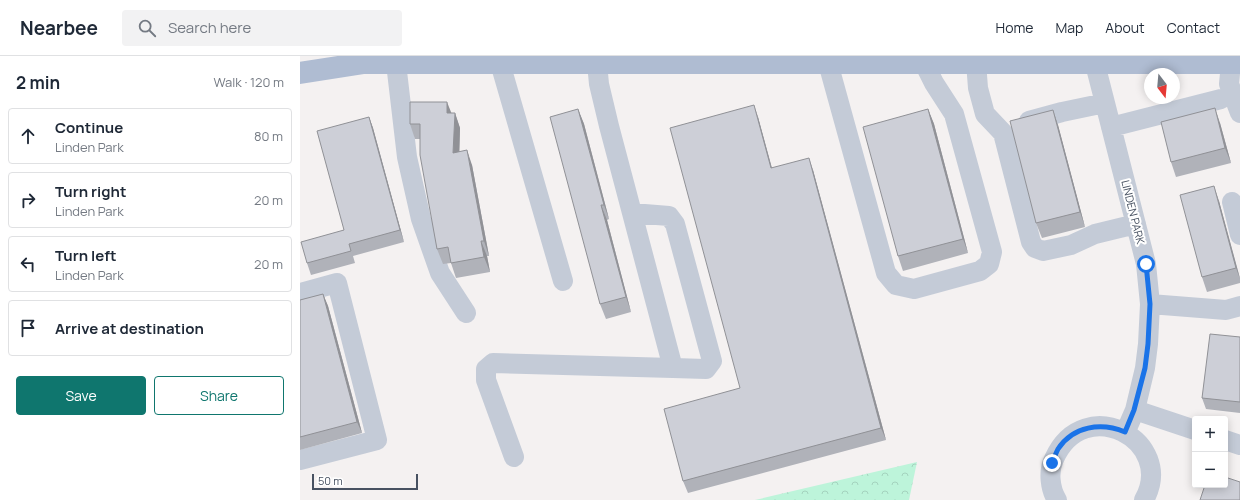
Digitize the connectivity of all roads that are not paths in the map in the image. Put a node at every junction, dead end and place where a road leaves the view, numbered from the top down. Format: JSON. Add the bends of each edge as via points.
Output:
{"nodes":[{"id":1,"x":787,"y":59,"type":"edge"},
{"id":2,"x":983,"y":60,"type":"edge"},
{"id":3,"x":1096,"y":60,"type":"edge"},
{"id":4,"x":396,"y":63,"type":"junction"},
{"id":5,"x":500,"y":63,"type":"junction"},
{"id":6,"x":597,"y":63,"type":"junction"},
{"id":7,"x":828,"y":63,"type":"junction"},
{"id":8,"x":924,"y":63,"type":"junction"},
{"id":9,"x":1235,"y":63,"type":"edge"},
{"id":10,"x":300,"y":73,"type":"edge"},
{"id":11,"x":1221,"y":99,"type":"dead end"},
{"id":12,"x":1105,"y":104,"type":"junction"},
{"id":13,"x":1240,"y":113,"type":"edge"},
{"id":14,"x":1111,"y":127,"type":"junction"},
{"id":15,"x":1000,"y":129,"type":"junction"},
{"id":16,"x":1232,"y":202,"type":"dead end"},
{"id":17,"x":632,"y":213,"type":"junction"},
{"id":18,"x":1136,"y":224,"type":"junction"},
{"id":19,"x":1240,"y":235,"type":"edge"},
{"id":20,"x":563,"y":281,"type":"dead end"},
{"id":21,"x":300,"y":293,"type":"edge"},
{"id":22,"x":1150,"y":304,"type":"junction"},
{"id":23,"x":1240,"y":306,"type":"edge"},
{"id":24,"x":466,"y":313,"type":"dead end"},
{"id":25,"x":673,"y":368,"type":"junction"},
{"id":26,"x":1134,"y":410,"type":"junction"},
{"id":27,"x":1192,"y":429,"type":"edge"},
{"id":28,"x":1125,"y":432,"type":"junction"},
{"id":29,"x":1228,"y":441,"type":"edge"},
{"id":30,"x":1240,"y":445,"type":"edge"},
{"id":31,"x":514,"y":457,"type":"dead end"},
{"id":32,"x":300,"y":460,"type":"edge"},
{"id":33,"x":1057,"y":500,"type":"edge"},
{"id":34,"x":1144,"y":500,"type":"edge"}],
"edges":[{"from":1,"to":6,"type":"main road"},
{"from":1,"to":7,"type":"main road"},
{"from":2,"to":3,"type":"main road"},
{"from":2,"to":8,"type":"main road"},
{"from":2,"to":15,"type":"street","via":[[978,88],[985,114]]},
{"from":3,"to":9,"type":"main road"},
{"from":3,"to":12,"type":"street","name":"LINDEN PARK"},
{"from":4,"to":5,"type":"main road"},
{"from":4,"to":10,"type":"main road","via":[[364,63]]},
{"from":4,"to":24,"type":"street","via":[[407,158],[421,219],[440,273]]},
{"from":5,"to":6,"type":"main road"},
{"from":5,"to":20,"type":"street"},
{"from":6,"to":17,"type":"street","via":[[598,84]]},
{"from":7,"to":8,"type":"main road"},
{"from":7,"to":8,"type":"street","via":[[886,273],[896,285],[914,289],[980,271],[989,264],[992,252],[954,114]]},
{"from":9,"to":13,"type":"street","via":[[1230,84]]},
{"from":11,"to":14,"type":"street"},
{"from":12,"to":14,"type":"street","name":"LINDEN PARK"},
{"from":12,"to":15,"type":"street","via":[[1062,112]]},
{"from":14,"to":18,"type":"street","name":"LINDEN PARK"},
{"from":15,"to":18,"type":"street","via":[[1031,242],[1035,248],[1043,251],[1071,245],[1095,234]]},
{"from":16,"to":19,"type":"street"},
{"from":17,"to":25,"type":"street"},
{"from":17,"to":25,"type":"street","via":[[669,216],[675,224],[712,361],[706,369]]},
{"from":18,"to":22,"type":"street","name":"LINDEN PARK","via":[[1146,264]]},
{"from":21,"to":32,"type":"street","via":[[337,284],[377,440]]},
{"from":22,"to":23,"type":"street","via":[[1226,310]]},
{"from":22,"to":26,"type":"street","name":"LINDEN PARK","via":[[1145,368]]},
{"from":25,"to":31,"type":"street","via":[[494,363],[486,369],[486,380]]},
{"from":26,"to":27,"type":"street"},
{"from":26,"to":28,"type":"street","name":"LINDEN PARK"},
{"from":28,"to":33,"type":"street","via":[[1099,426],[1083,429],[1069,437],[1058,448],[1052,463],[1050,479]]},
{"from":28,"to":34,"type":"street","via":[[1141,446],[1148,460],[1151,476]]},
{"from":29,"to":30,"type":"street"}]}
